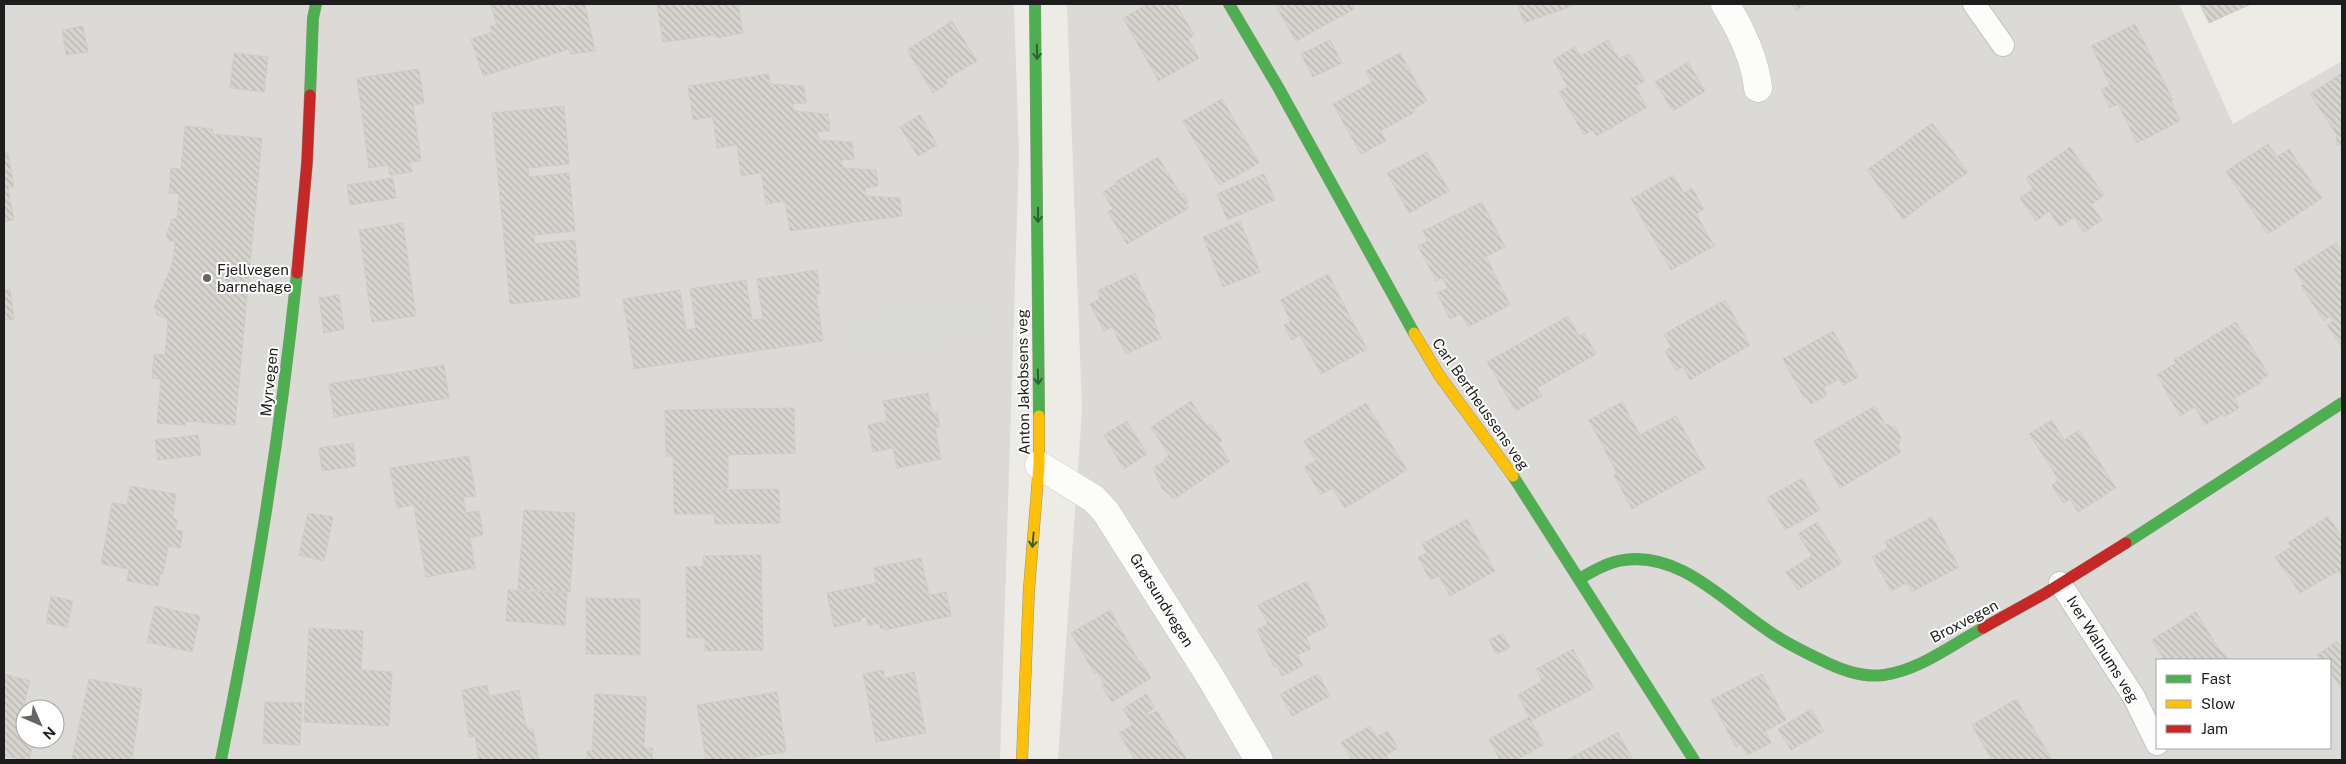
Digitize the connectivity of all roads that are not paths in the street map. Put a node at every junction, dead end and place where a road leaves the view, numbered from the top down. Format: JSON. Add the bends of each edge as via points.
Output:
{"nodes":[{"id":1,"x":316,"y":4,"type":"edge"},
{"id":2,"x":1035,"y":4,"type":"edge"},
{"id":3,"x":1230,"y":4,"type":"edge"},
{"id":4,"x":1725,"y":4,"type":"edge"},
{"id":5,"x":1974,"y":4,"type":"edge"},
{"id":6,"x":2003,"y":45,"type":"dead end"},
{"id":7,"x":1758,"y":88,"type":"dead end"},
{"id":8,"x":2342,"y":403,"type":"edge"},
{"id":9,"x":1039,"y":465,"type":"junction"},
{"id":10,"x":1579,"y":578,"type":"junction"},
{"id":11,"x":2060,"y":583,"type":"junction"},
{"id":12,"x":2156,"y":742,"type":"edge"},
{"id":13,"x":2160,"y":749,"type":"edge"},
{"id":14,"x":221,"y":760,"type":"edge"},
{"id":15,"x":1022,"y":760,"type":"edge"},
{"id":16,"x":1259,"y":760,"type":"edge"},
{"id":17,"x":1694,"y":760,"type":"edge"},
{"id":18,"x":2166,"y":760,"type":"edge"}],
"edges":[{"from":1,"to":14,"type":"street","name":"Myrvegen","via":[[305,184],[281,416],[255,583]]},
{"from":2,"to":9,"type":"street","name":"Anton Jakobsens veg","one_way":true},
{"from":3,"to":10,"type":"street","name":"Carl Bertheussens veg","via":[[1292,108],[1417,339],[1445,385],[1513,476]]},
{"from":4,"to":7,"type":"street","via":[[1757,74]]},
{"from":5,"to":6,"type":"lane"},
{"from":8,"to":11,"type":"street","name":"Broxvegen"},
{"from":9,"to":15,"type":"street","name":"Anton Jakobsens veg","one_way":true,"via":[[1029,589]]},
{"from":9,"to":16,"type":"street","name":"Grøtsundvegen","via":[[1094,498],[1106,512]]},
{"from":10,"to":11,"type":"street","name":"Broxvegen","via":[[1626,559],[1641,558],[1664,564],[1709,586],[1756,624],[1786,642],[1835,667],[1875,676],[1899,672],[1924,660]]},
{"from":10,"to":17,"type":"street","name":"Carl Bertheussens veg"},
{"from":11,"to":12,"type":"lane","name":"Iver Walnums veg","via":[[2134,697]]},
{"from":13,"to":18,"type":"lane"}]}
